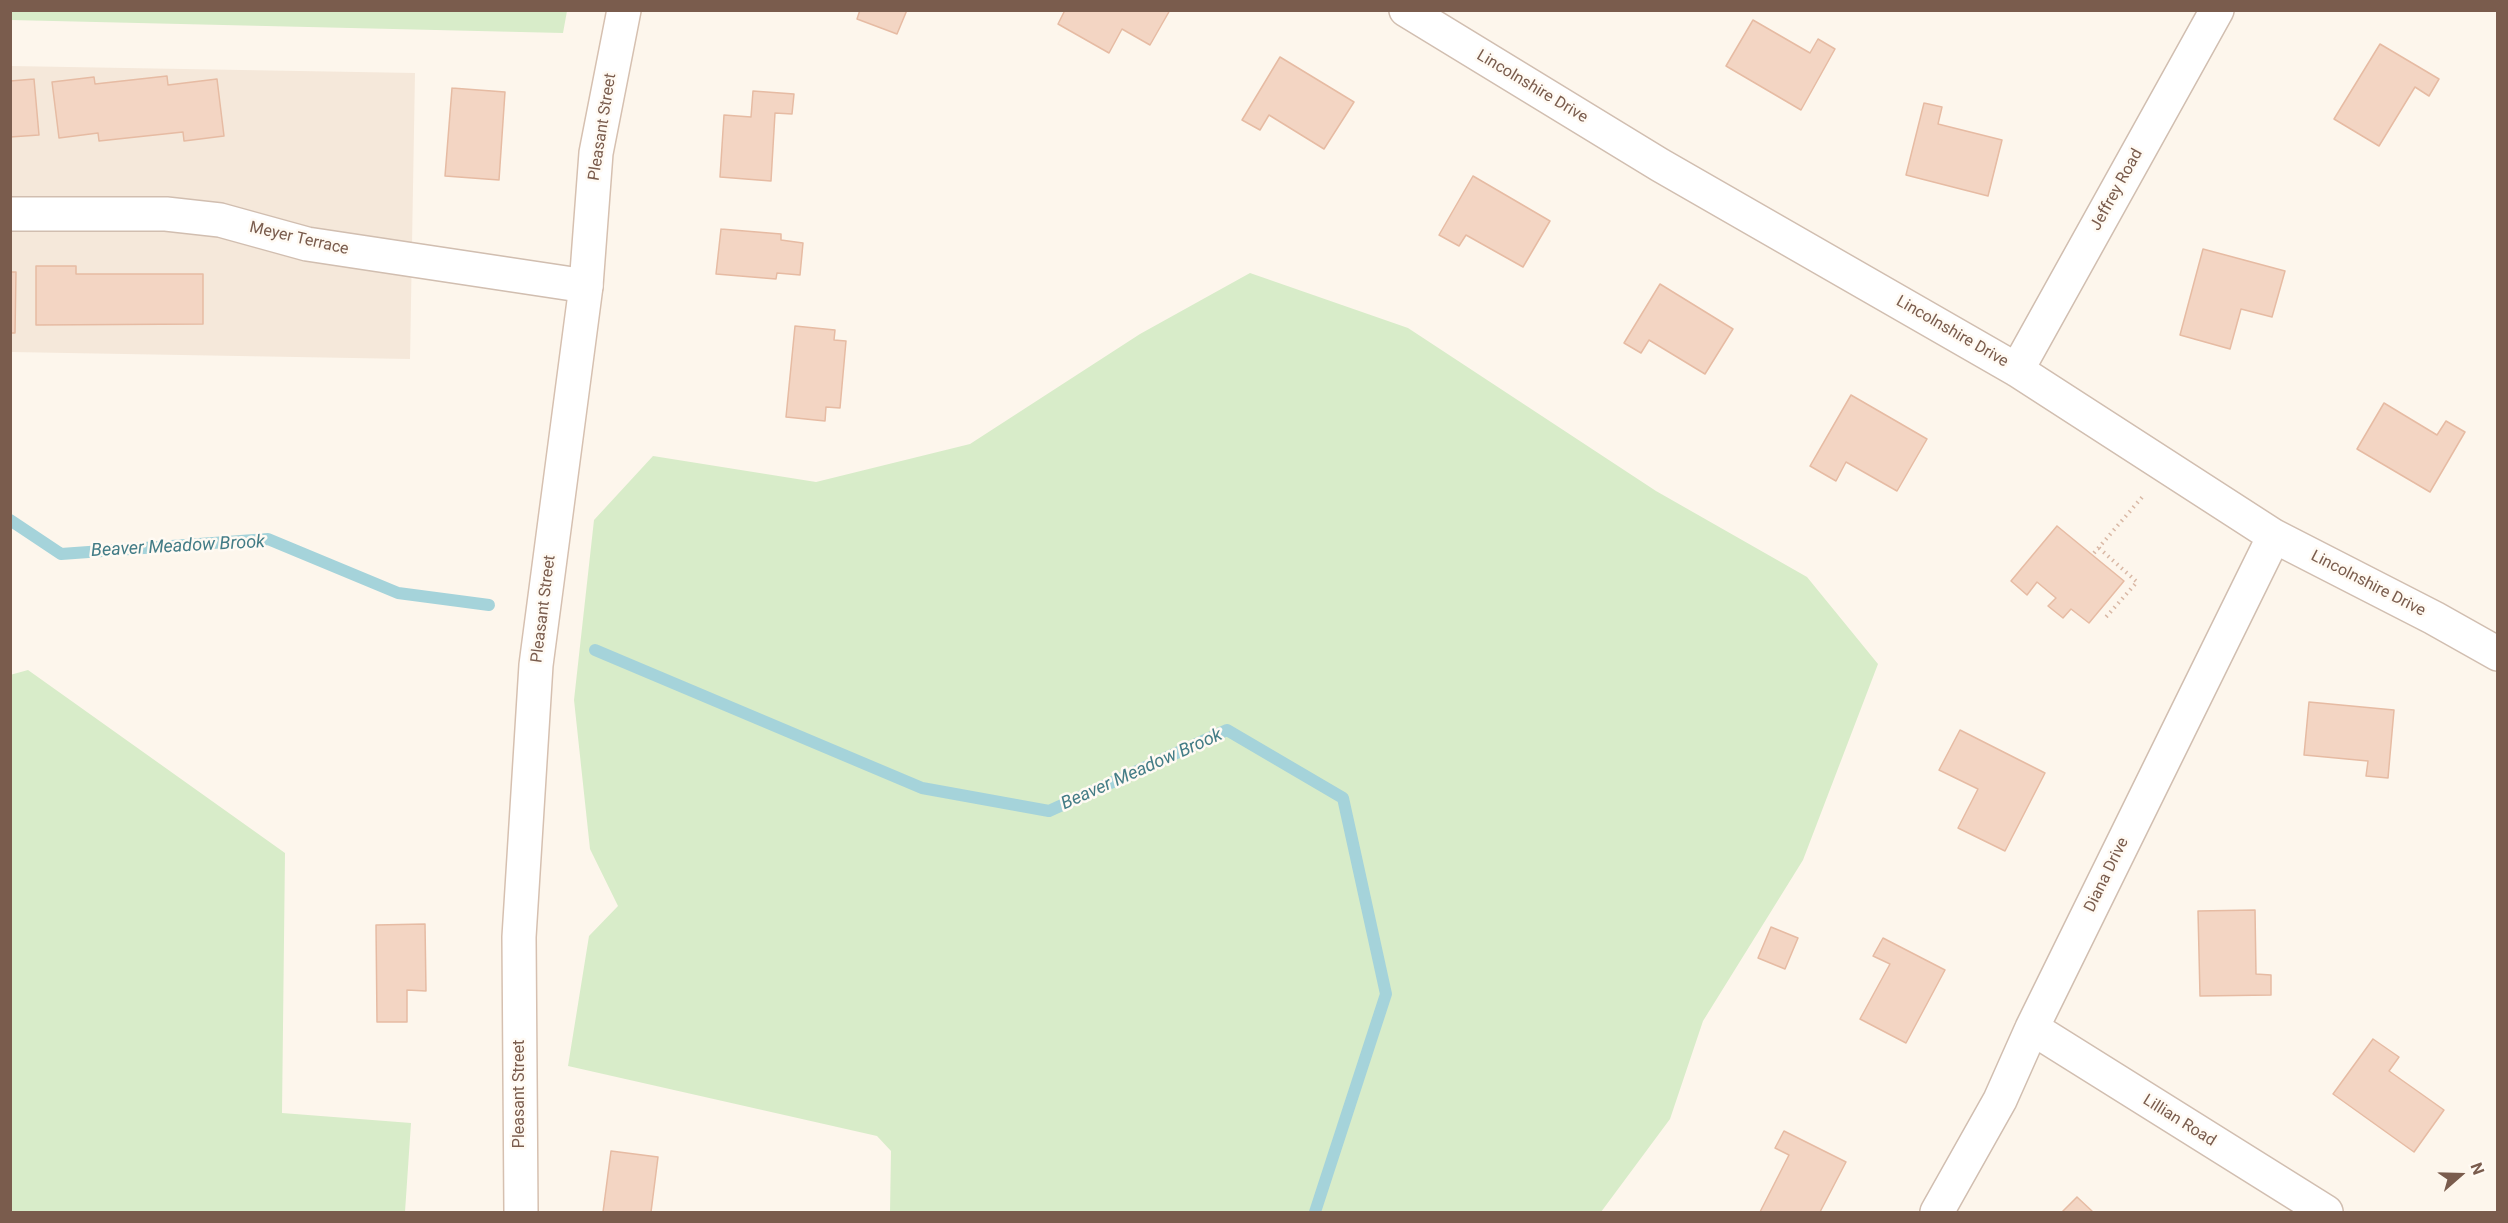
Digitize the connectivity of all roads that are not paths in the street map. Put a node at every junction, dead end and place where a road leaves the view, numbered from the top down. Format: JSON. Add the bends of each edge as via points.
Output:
{"nodes":[{"id":1,"x":624,"y":10,"type":"edge"},
{"id":2,"x":1406,"y":10,"type":"edge"},
{"id":3,"x":2217,"y":10,"type":"edge"},
{"id":4,"x":10,"y":214,"type":"edge"},
{"id":5,"x":586,"y":286,"type":"junction"},
{"id":6,"x":2017,"y":370,"type":"junction"},
{"id":7,"x":2274,"y":536,"type":"junction"},
{"id":8,"x":2498,"y":654,"type":"edge"},
{"id":9,"x":2032,"y":1028,"type":"junction"},
{"id":10,"x":520,"y":1212,"type":"edge"},
{"id":11,"x":1937,"y":1212,"type":"edge"},
{"id":12,"x":2326,"y":1212,"type":"edge"}],
"edges":[{"from":1,"to":5,"type":"street","name":"Pleasant Street","via":[[596,153]]},
{"from":2,"to":6,"type":"street","name":"Lincolnshire Drive","via":[[1660,165]]},
{"from":3,"to":6,"type":"street","name":"Jeffrey Road"},
{"from":4,"to":5,"type":"street","name":"Meyer Terrace","via":[[166,214],[220,219],[307,244]]},
{"from":5,"to":10,"type":"street","name":"Pleasant Street","via":[[536,665],[519,937]]},
{"from":6,"to":7,"type":"street","name":"Lincolnshire Drive"},
{"from":7,"to":8,"type":"street","name":"Lincolnshire Drive"},
{"from":7,"to":9,"type":"street","name":"Diana Drive"},
{"from":9,"to":11,"type":"street","name":"Diana Drive","via":[[2000,1100]]},
{"from":9,"to":12,"type":"street","name":"Lillian Road"}]}
